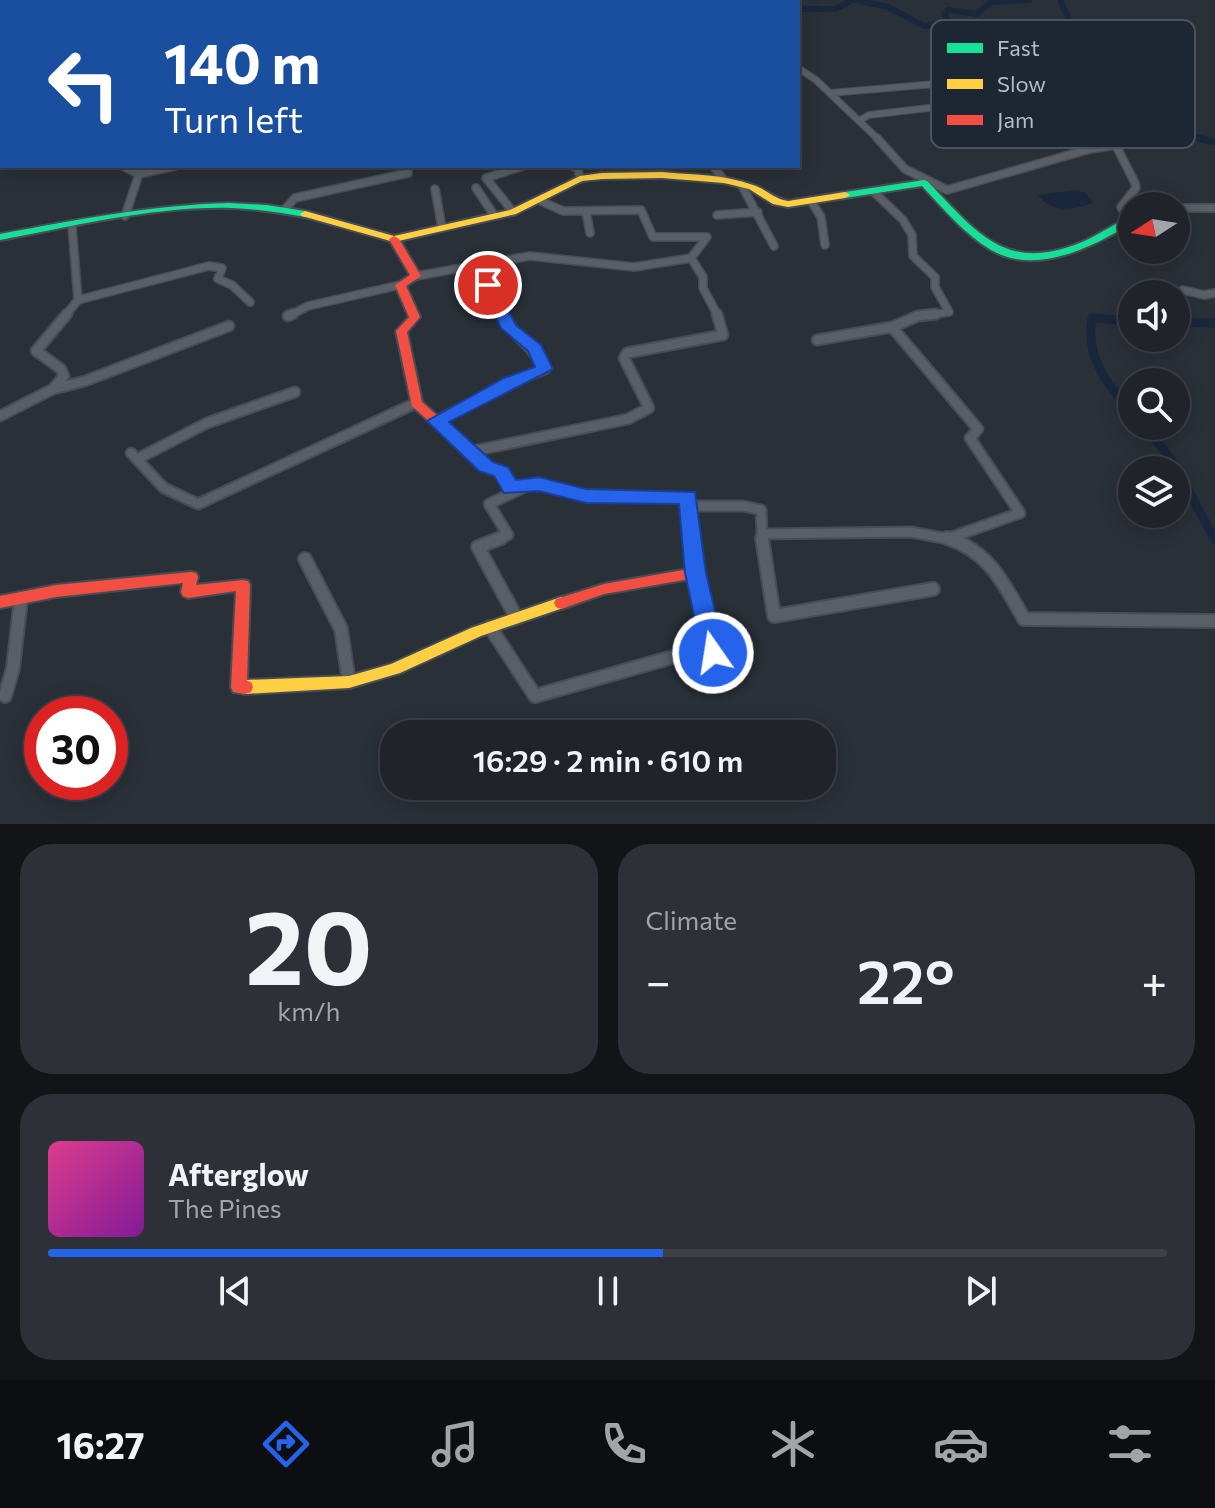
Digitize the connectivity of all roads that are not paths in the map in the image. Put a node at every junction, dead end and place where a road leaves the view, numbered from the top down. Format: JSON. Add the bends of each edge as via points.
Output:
{"nodes":[{"id":1,"x":800,"y":69,"type":"edge"},
{"id":2,"x":931,"y":84,"type":"edge"},
{"id":3,"x":830,"y":93,"type":"junction"},
{"id":4,"x":931,"y":110,"type":"edge"},
{"id":5,"x":860,"y":120,"type":"junction"},
{"id":6,"x":1096,"y":148,"type":"edge"},
{"id":7,"x":1117,"y":148,"type":"edge"},
{"id":8,"x":130,"y":168,"type":"edge"},
{"id":9,"x":166,"y":168,"type":"edge"},
{"id":10,"x":407,"y":168,"type":"edge"},
{"id":11,"x":517,"y":168,"type":"edge"},
{"id":12,"x":715,"y":168,"type":"edge"},
{"id":13,"x":578,"y":170,"type":"edge"},
{"id":14,"x":139,"y":174,"type":"junction"},
{"id":15,"x":724,"y":180,"type":"junction"},
{"id":16,"x":924,"y":183,"type":"junction"},
{"id":17,"x":741,"y":184,"type":"junction"},
{"id":18,"x":476,"y":188,"type":"dead end"},
{"id":19,"x":435,"y":189,"type":"dead end"},
{"id":20,"x":1133,"y":192,"type":"edge"},
{"id":21,"x":875,"y":193,"type":"junction"},
{"id":22,"x":541,"y":201,"type":"junction"},
{"id":23,"x":811,"y":201,"type":"junction"},
{"id":24,"x":1190,"y":208,"type":"edge"},
{"id":25,"x":1215,"y":208,"type":"edge"},
{"id":26,"x":285,"y":209,"type":"junction"},
{"id":27,"x":586,"y":211,"type":"junction"},
{"id":28,"x":513,"y":212,"type":"junction"},
{"id":29,"x":758,"y":212,"type":"junction"},
{"id":30,"x":494,"y":215,"type":"junction"},
{"id":31,"x":717,"y":215,"type":"dead end"},
{"id":32,"x":125,"y":216,"type":"junction"},
{"id":33,"x":72,"y":226,"type":"junction"},
{"id":34,"x":442,"y":228,"type":"junction"},
{"id":35,"x":1118,"y":230,"type":"edge"},
{"id":36,"x":590,"y":233,"type":"dead end"},
{"id":37,"x":0,"y":237,"type":"edge"},
{"id":38,"x":394,"y":239,"type":"junction"},
{"id":39,"x":825,"y":245,"type":"dead end"},
{"id":40,"x":774,"y":246,"type":"dead end"},
{"id":41,"x":691,"y":258,"type":"junction"},
{"id":42,"x":480,"y":262,"type":"junction"},
{"id":43,"x":416,"y":276,"type":"junction"},
{"id":44,"x":400,"y":285,"type":"junction"},
{"id":45,"x":1190,"y":291,"type":"edge"},
{"id":46,"x":1215,"y":293,"type":"edge"},
{"id":47,"x":78,"y":300,"type":"junction"},
{"id":48,"x":250,"y":302,"type":"dead end"},
{"id":49,"x":288,"y":316,"type":"dead end"},
{"id":50,"x":229,"y":326,"type":"dead end"},
{"id":51,"x":892,"y":327,"type":"junction"},
{"id":52,"x":817,"y":340,"type":"dead end"},
{"id":53,"x":53,"y":389,"type":"junction"},
{"id":54,"x":295,"y":392,"type":"dead end"},
{"id":55,"x":416,"y":403,"type":"junction"},
{"id":56,"x":0,"y":416,"type":"edge"},
{"id":57,"x":437,"y":421,"type":"junction"},
{"id":58,"x":473,"y":451,"type":"junction"},
{"id":59,"x":528,"y":485,"type":"junction"},
{"id":60,"x":689,"y":506,"type":"junction"},
{"id":61,"x":762,"y":534,"type":"junction"},
{"id":62,"x":952,"y":537,"type":"junction"},
{"id":63,"x":305,"y":559,"type":"dead end"},
{"id":64,"x":696,"y":573,"type":"junction"},
{"id":65,"x":933,"y":589,"type":"dead end"},
{"id":66,"x":21,"y":598,"type":"junction"},
{"id":67,"x":0,"y":602,"type":"edge"},
{"id":68,"x":516,"y":617,"type":"junction"},
{"id":69,"x":1215,"y":621,"type":"edge"},
{"id":70,"x":490,"y":627,"type":"junction"},
{"id":71,"x":349,"y":682,"type":"junction"},
{"id":72,"x":5,"y":696,"type":"dead end"}],
"edges":[{"from":1,"to":3,"type":"street"},
{"from":2,"to":3,"type":"street"},
{"from":3,"to":5,"type":"street"},
{"from":4,"to":5,"type":"street"},
{"from":5,"to":16,"type":"street","via":[[893,162]]},
{"from":6,"to":16,"type":"street","via":[[947,190]]},
{"from":7,"to":20,"type":"street","via":[[1136,188]]},
{"from":8,"to":14,"type":"street"},
{"from":9,"to":14,"type":"street"},
{"from":10,"to":26,"type":"street","via":[[408,173],[295,198]]},
{"from":11,"to":28,"type":"street","via":[[486,178]]},
{"from":12,"to":15,"type":"street"},
{"from":13,"to":15,"type":"street"},
{"from":13,"to":22,"type":"street"},
{"from":14,"to":32,"type":"street"},
{"from":15,"to":17,"type":"street"},
{"from":16,"to":21,"type":"street"},
{"from":16,"to":35,"type":"street","via":[[979,237],[1009,255],[1068,249]]},
{"from":17,"to":23,"type":"street","via":[[776,202]]},
{"from":17,"to":29,"type":"street"},
{"from":18,"to":30,"type":"street"},
{"from":19,"to":34,"type":"street"},
{"from":21,"to":23,"type":"street"},
{"from":21,"to":51,"type":"street","via":[[904,217],[915,239],[913,256],[935,277],[949,312],[918,316]]},
{"from":22,"to":27,"type":"street","via":[[557,211]]},
{"from":22,"to":28,"type":"street"},
{"from":23,"to":39,"type":"street","via":[[821,217]]},
{"from":24,"to":25,"type":"street"},
{"from":26,"to":32,"type":"street","via":[[223,204]]},
{"from":26,"to":38,"type":"street"},
{"from":27,"to":36,"type":"street"},
{"from":27,"to":41,"type":"street","via":[[641,210],[653,237],[704,235],[708,239]]},
{"from":28,"to":30,"type":"street"},
{"from":29,"to":31,"type":"street"},
{"from":29,"to":40,"type":"street"},
{"from":30,"to":34,"type":"street"},
{"from":32,"to":33,"type":"street"},
{"from":33,"to":37,"type":"street"},
{"from":33,"to":47,"type":"street"},
{"from":34,"to":38,"type":"street"},
{"from":38,"to":43,"type":"street"},
{"from":41,"to":42,"type":"street","via":[[634,267],[530,256]]},
{"from":41,"to":58,"type":"street","via":[[723,335],[627,353],[624,358],[649,408],[628,419]]},
{"from":42,"to":43,"type":"street"},
{"from":42,"to":57,"type":"street","via":[[509,328],[535,349],[545,369]]},
{"from":43,"to":44,"type":"street"},
{"from":44,"to":49,"type":"street","via":[[308,306]]},
{"from":44,"to":55,"type":"street","via":[[415,317],[401,331]]},
{"from":45,"to":46,"type":"street"},
{"from":47,"to":48,"type":"street","via":[[209,266],[222,268],[218,279]]},
{"from":47,"to":53,"type":"street","via":[[36,351],[61,369],[64,376]]},
{"from":50,"to":53,"type":"street","via":[[95,380]]},
{"from":51,"to":52,"type":"street"},
{"from":51,"to":62,"type":"street","via":[[978,429],[970,438],[975,450],[1020,513]]},
{"from":53,"to":56,"type":"street"},
{"from":54,"to":55,"type":"street","via":[[134,456],[164,488],[198,504]]},
{"from":55,"to":57,"type":"street"},
{"from":57,"to":58,"type":"street"},
{"from":58,"to":59,"type":"street","via":[[486,466],[501,471],[511,488]]},
{"from":59,"to":60,"type":"street","via":[[586,496],[688,497]]},
{"from":59,"to":68,"type":"street","via":[[489,504],[508,535],[478,547]]},
{"from":60,"to":61,"type":"street","via":[[761,510]]},
{"from":60,"to":64,"type":"street"},
{"from":61,"to":62,"type":"street","via":[[794,538],[883,530]]},
{"from":61,"to":65,"type":"street","via":[[774,616]]},
{"from":62,"to":69,"type":"street","via":[[983,555],[1024,619]]},
{"from":63,"to":71,"type":"street","via":[[336,612],[349,651]]},
{"from":64,"to":68,"type":"street","via":[[604,589]]},
{"from":64,"to":70,"type":"street","via":[[713,653],[673,657],[535,696]]},
{"from":66,"to":67,"type":"street"},
{"from":66,"to":71,"type":"street","via":[[191,577],[188,592],[243,585],[239,687]]},
{"from":66,"to":72,"type":"street"},
{"from":68,"to":70,"type":"street"},
{"from":70,"to":71,"type":"street","via":[[395,669]]}]}
